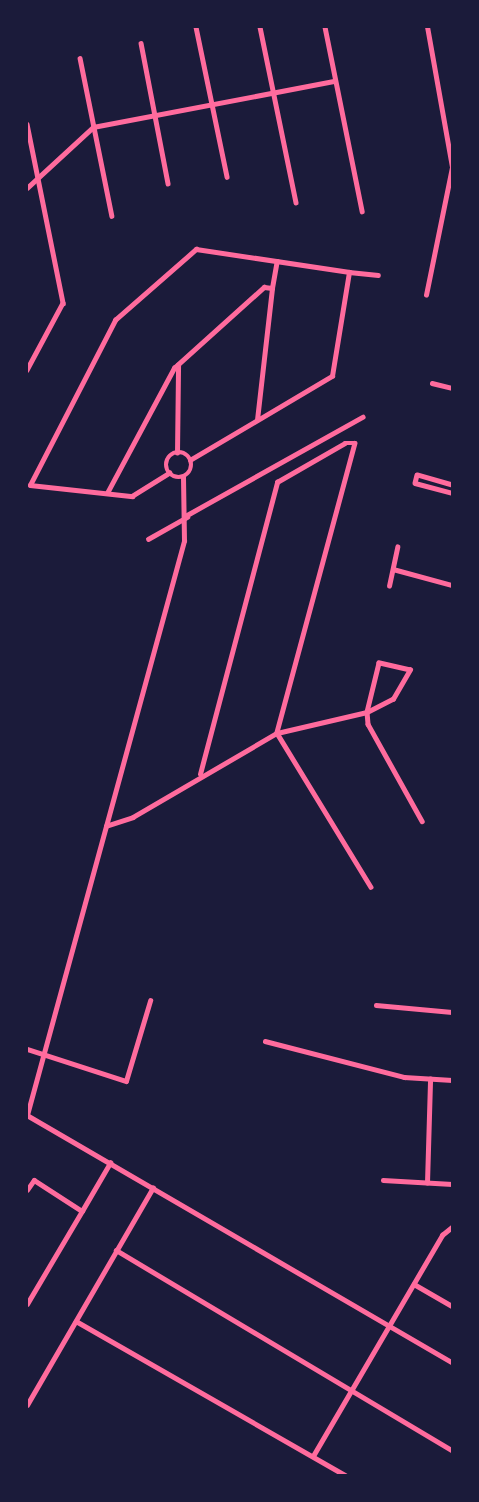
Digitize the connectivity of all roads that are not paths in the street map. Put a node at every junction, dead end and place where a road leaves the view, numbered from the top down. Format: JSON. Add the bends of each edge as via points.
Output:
{"nodes":[{"id":1,"x":196,"y":27,"type":"edge"},
{"id":2,"x":260,"y":27,"type":"edge"},
{"id":3,"x":325,"y":27,"type":"edge"},
{"id":4,"x":427,"y":27,"type":"edge"},
{"id":5,"x":141,"y":43,"type":"dead end"},
{"id":6,"x":80,"y":58,"type":"dead end"},
{"id":7,"x":335,"y":81,"type":"junction"},
{"id":8,"x":274,"y":93,"type":"junction"},
{"id":9,"x":212,"y":105,"type":"junction"},
{"id":10,"x":155,"y":116,"type":"junction"},
{"id":11,"x":27,"y":124,"type":"edge"},
{"id":12,"x":93,"y":127,"type":"junction"},
{"id":13,"x":452,"y":167,"type":"edge"},
{"id":14,"x":39,"y":177,"type":"junction"},
{"id":15,"x":227,"y":177,"type":"dead end"},
{"id":16,"x":168,"y":183,"type":"dead end"},
{"id":17,"x":27,"y":188,"type":"edge"},
{"id":18,"x":296,"y":202,"type":"dead end"},
{"id":19,"x":362,"y":211,"type":"dead end"},
{"id":20,"x":112,"y":216,"type":"dead end"},
{"id":21,"x":277,"y":261,"type":"junction"},
{"id":22,"x":349,"y":272,"type":"junction"},
{"id":23,"x":378,"y":275,"type":"dead end"},
{"id":24,"x":272,"y":288,"type":"junction"},
{"id":25,"x":426,"y":295,"type":"dead end"},
{"id":26,"x":178,"y":365,"type":"junction"},
{"id":27,"x":27,"y":370,"type":"edge"},
{"id":28,"x":432,"y":383,"type":"dead end"},
{"id":29,"x":452,"y":387,"type":"edge"},
{"id":30,"x":362,"y":417,"type":"dead end"},
{"id":31,"x":257,"y":420,"type":"junction"},
{"id":32,"x":177,"y":453,"type":"junction"},
{"id":33,"x":190,"y":460,"type":"junction"},
{"id":34,"x":169,"y":473,"type":"junction"},
{"id":35,"x":183,"y":477,"type":"junction"},
{"id":36,"x":28,"y":484,"type":"edge"},
{"id":37,"x":452,"y":485,"type":"edge"},
{"id":38,"x":452,"y":493,"type":"edge"},
{"id":39,"x":107,"y":494,"type":"junction"},
{"id":40,"x":187,"y":516,"type":"junction"},
{"id":41,"x":148,"y":539,"type":"dead end"},
{"id":42,"x":397,"y":547,"type":"dead end"},
{"id":43,"x":393,"y":569,"type":"junction"},
{"id":44,"x":452,"y":585,"type":"edge"},
{"id":45,"x":389,"y":586,"type":"dead end"},
{"id":46,"x":367,"y":712,"type":"junction"},
{"id":47,"x":277,"y":733,"type":"junction"},
{"id":48,"x":200,"y":774,"type":"junction"},
{"id":49,"x":422,"y":821,"type":"dead end"},
{"id":50,"x":106,"y":826,"type":"junction"},
{"id":51,"x":371,"y":887,"type":"dead end"},
{"id":52,"x":150,"y":1001,"type":"dead end"},
{"id":53,"x":376,"y":1005,"type":"dead end"},
{"id":54,"x":452,"y":1012,"type":"edge"},
{"id":55,"x":265,"y":1041,"type":"dead end"},
{"id":56,"x":27,"y":1048,"type":"edge"},
{"id":57,"x":44,"y":1053,"type":"junction"},
{"id":58,"x":430,"y":1079,"type":"junction"},
{"id":59,"x":452,"y":1080,"type":"edge"},
{"id":60,"x":27,"y":1115,"type":"edge"},
{"id":61,"x":110,"y":1163,"type":"junction"},
{"id":62,"x":27,"y":1175,"type":"edge"},
{"id":63,"x":34,"y":1180,"type":"junction"},
{"id":64,"x":383,"y":1180,"type":"dead end"},
{"id":65,"x":427,"y":1183,"type":"junction"},
{"id":66,"x":452,"y":1184,"type":"edge"},
{"id":67,"x":153,"y":1188,"type":"junction"},
{"id":68,"x":27,"y":1190,"type":"edge"},
{"id":69,"x":82,"y":1211,"type":"junction"},
{"id":70,"x":452,"y":1227,"type":"edge"},
{"id":71,"x":116,"y":1250,"type":"junction"},
{"id":72,"x":414,"y":1284,"type":"junction"},
{"id":73,"x":27,"y":1304,"type":"edge"},
{"id":74,"x":452,"y":1306,"type":"edge"},
{"id":75,"x":76,"y":1321,"type":"junction"},
{"id":76,"x":389,"y":1324,"type":"junction"},
{"id":77,"x":452,"y":1362,"type":"edge"},
{"id":78,"x":354,"y":1389,"type":"junction"},
{"id":79,"x":27,"y":1405,"type":"edge"},
{"id":80,"x":452,"y":1450,"type":"edge"},
{"id":81,"x":313,"y":1456,"type":"junction"},
{"id":82,"x":345,"y":1475,"type":"edge"}],
"edges":[{"from":1,"to":9,"type":"street"},
{"from":2,"to":8,"type":"street"},
{"from":3,"to":7,"type":"street"},
{"from":4,"to":13,"type":"street"},
{"from":5,"to":10,"type":"street"},
{"from":6,"to":12,"type":"street"},
{"from":7,"to":8,"type":"street"},
{"from":7,"to":19,"type":"street"},
{"from":8,"to":9,"type":"street"},
{"from":8,"to":18,"type":"street"},
{"from":9,"to":10,"type":"street"},
{"from":9,"to":15,"type":"street"},
{"from":10,"to":12,"type":"street"},
{"from":10,"to":16,"type":"street"},
{"from":11,"to":14,"type":"street"},
{"from":12,"to":14,"type":"street"},
{"from":12,"to":20,"type":"street"},
{"from":13,"to":25,"type":"street"},
{"from":14,"to":17,"type":"street"},
{"from":14,"to":27,"type":"street","via":[[63,303]]},
{"from":21,"to":22,"type":"street"},
{"from":21,"to":24,"type":"street"},
{"from":21,"to":36,"type":"street","via":[[196,249],[115,320]]},
{"from":22,"to":23,"type":"street"},
{"from":22,"to":31,"type":"street","via":[[332,376]]},
{"from":24,"to":26,"type":"street","via":[[264,287]]},
{"from":24,"to":31,"type":"street"},
{"from":26,"to":32,"type":"street"},
{"from":26,"to":39,"type":"street"},
{"from":28,"to":29,"type":"street"},
{"from":30,"to":40,"type":"street"},
{"from":31,"to":33,"type":"street"},
{"from":32,"to":33,"type":"street"},
{"from":32,"to":34,"type":"street","via":[[168,458]]},
{"from":33,"to":35,"type":"street","via":[[190,470]]},
{"from":34,"to":35,"type":"street"},
{"from":34,"to":39,"type":"street","via":[[132,496]]},
{"from":35,"to":40,"type":"street"},
{"from":36,"to":39,"type":"street"},
{"from":37,"to":38,"type":"street","via":[[417,475],[415,483]]},
{"from":40,"to":41,"type":"street"},
{"from":40,"to":50,"type":"street"},
{"from":42,"to":43,"type":"street"},
{"from":43,"to":44,"type":"street"},
{"from":43,"to":45,"type":"street"},
{"from":46,"to":46,"type":"street","via":[[393,699],[410,670],[379,663]]},
{"from":46,"to":47,"type":"street"},
{"from":46,"to":49,"type":"street","via":[[368,724]]},
{"from":47,"to":48,"type":"street"},
{"from":47,"to":48,"type":"street","via":[[354,443],[345,443],[277,482]]},
{"from":47,"to":51,"type":"street"},
{"from":48,"to":50,"type":"street","via":[[133,817]]},
{"from":50,"to":57,"type":"street"},
{"from":52,"to":57,"type":"street","via":[[126,1081]]},
{"from":53,"to":54,"type":"street"},
{"from":55,"to":58,"type":"street"},
{"from":56,"to":57,"type":"street"},
{"from":57,"to":60,"type":"street"},
{"from":58,"to":59,"type":"street"},
{"from":58,"to":65,"type":"street"},
{"from":60,"to":61,"type":"street"},
{"from":61,"to":67,"type":"street"},
{"from":61,"to":69,"type":"street"},
{"from":62,"to":63,"type":"street"},
{"from":63,"to":68,"type":"street"},
{"from":63,"to":69,"type":"street"},
{"from":64,"to":65,"type":"street"},
{"from":65,"to":66,"type":"street"},
{"from":67,"to":71,"type":"street"},
{"from":67,"to":76,"type":"street"},
{"from":69,"to":73,"type":"street"},
{"from":70,"to":72,"type":"street"},
{"from":71,"to":75,"type":"street"},
{"from":71,"to":78,"type":"street"},
{"from":72,"to":74,"type":"street"},
{"from":72,"to":76,"type":"street"},
{"from":75,"to":79,"type":"street"},
{"from":75,"to":81,"type":"street"},
{"from":76,"to":77,"type":"street"},
{"from":76,"to":78,"type":"street"},
{"from":78,"to":80,"type":"street"},
{"from":78,"to":81,"type":"street"},
{"from":81,"to":82,"type":"street"}]}
